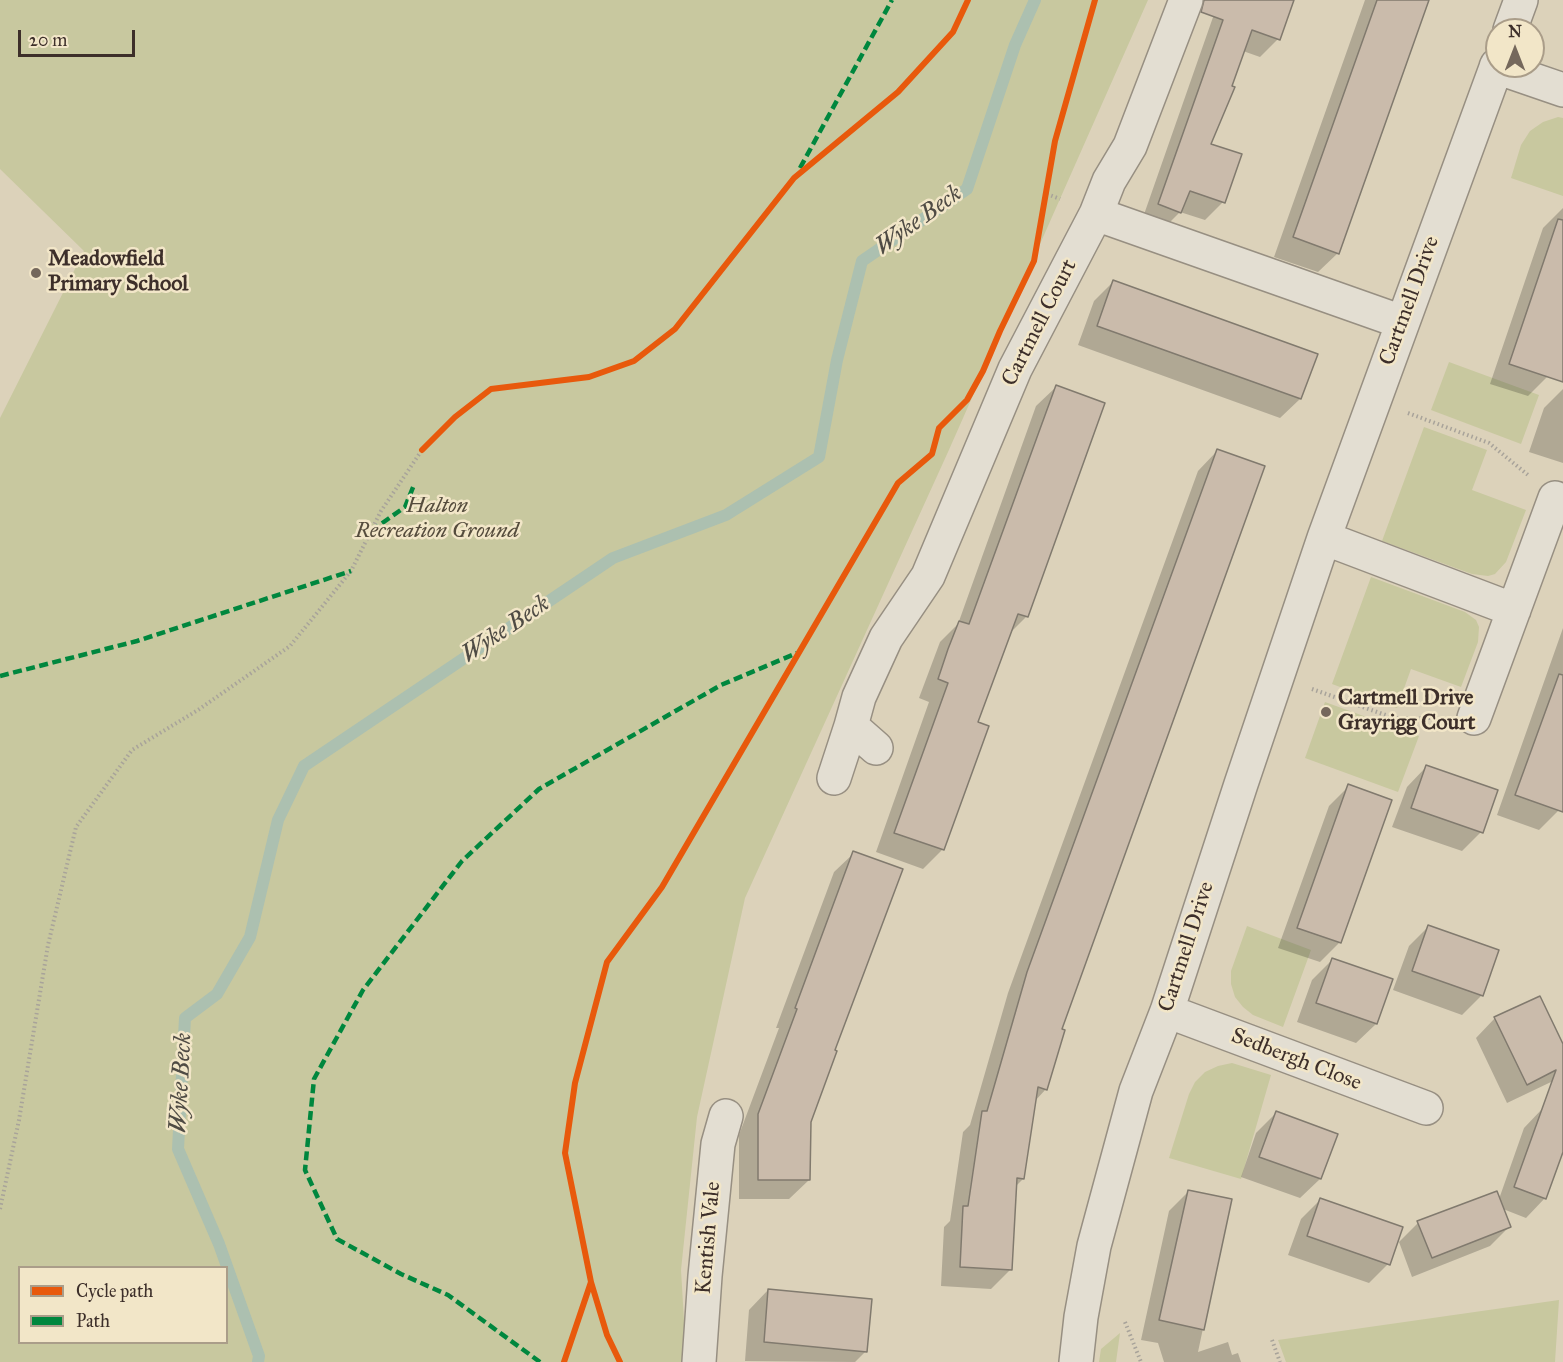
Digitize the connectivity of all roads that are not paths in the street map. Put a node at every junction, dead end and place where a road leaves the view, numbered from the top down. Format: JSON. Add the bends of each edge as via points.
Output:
{"nodes":[{"id":1,"x":1186,"y":0,"type":"edge"},
{"id":2,"x":1521,"y":0,"type":"edge"},
{"id":3,"x":1514,"y":18,"type":"edge"},
{"id":4,"x":1493,"y":78,"type":"edge"},
{"id":5,"x":1530,"y":78,"type":"edge"},
{"id":6,"x":1563,"y":90,"type":"edge"},
{"id":7,"x":1096,"y":214,"type":"junction"},
{"id":8,"x":1402,"y":322,"type":"junction"},
{"id":9,"x":1555,"y":498,"type":"road end"},
{"id":10,"x":1324,"y":538,"type":"junction"},
{"id":11,"x":1514,"y":610,"type":"junction"},
{"id":12,"x":1474,"y":717,"type":"road end"},
{"id":13,"x":851,"y":726,"type":"junction"},
{"id":14,"x":876,"y":748,"type":"dead end"},
{"id":15,"x":834,"y":778,"type":"dead end"},
{"id":16,"x":1167,"y":1011,"type":"junction"},
{"id":17,"x":1426,"y":1108,"type":"dead end"},
{"id":18,"x":726,"y":1116,"type":"dead end"},
{"id":19,"x":699,"y":1362,"type":"edge"},
{"id":20,"x":1076,"y":1362,"type":"edge"}],
"edges":[{"from":1,"to":7,"type":"street","name":"Cartmell Court","via":[[1130,146],[1109,181]]},
{"from":2,"to":3,"type":"street"},
{"from":4,"to":8,"type":"street","name":"Cartmell Drive"},
{"from":5,"to":6,"type":"street"},
{"from":7,"to":8,"type":"street"},
{"from":7,"to":13,"type":"street","name":"Cartmell Court","via":[[1015,369],[928,576],[886,638],[859,697]]},
{"from":8,"to":10,"type":"street","name":"Cartmell Drive"},
{"from":9,"to":11,"type":"street"},
{"from":10,"to":11,"type":"street"},
{"from":10,"to":16,"type":"street","name":"Cartmell Drive"},
{"from":11,"to":12,"type":"street"},
{"from":13,"to":14,"type":"street"},
{"from":13,"to":15,"type":"street","name":"Cartmell Court"},
{"from":16,"to":17,"type":"street","name":"Sedbergh Close"},
{"from":16,"to":20,"type":"street","name":"Cartmell Drive","via":[[1136,1091],[1094,1246]]},
{"from":18,"to":19,"type":"street","name":"Kentish Vale","via":[[718,1144]]}]}
